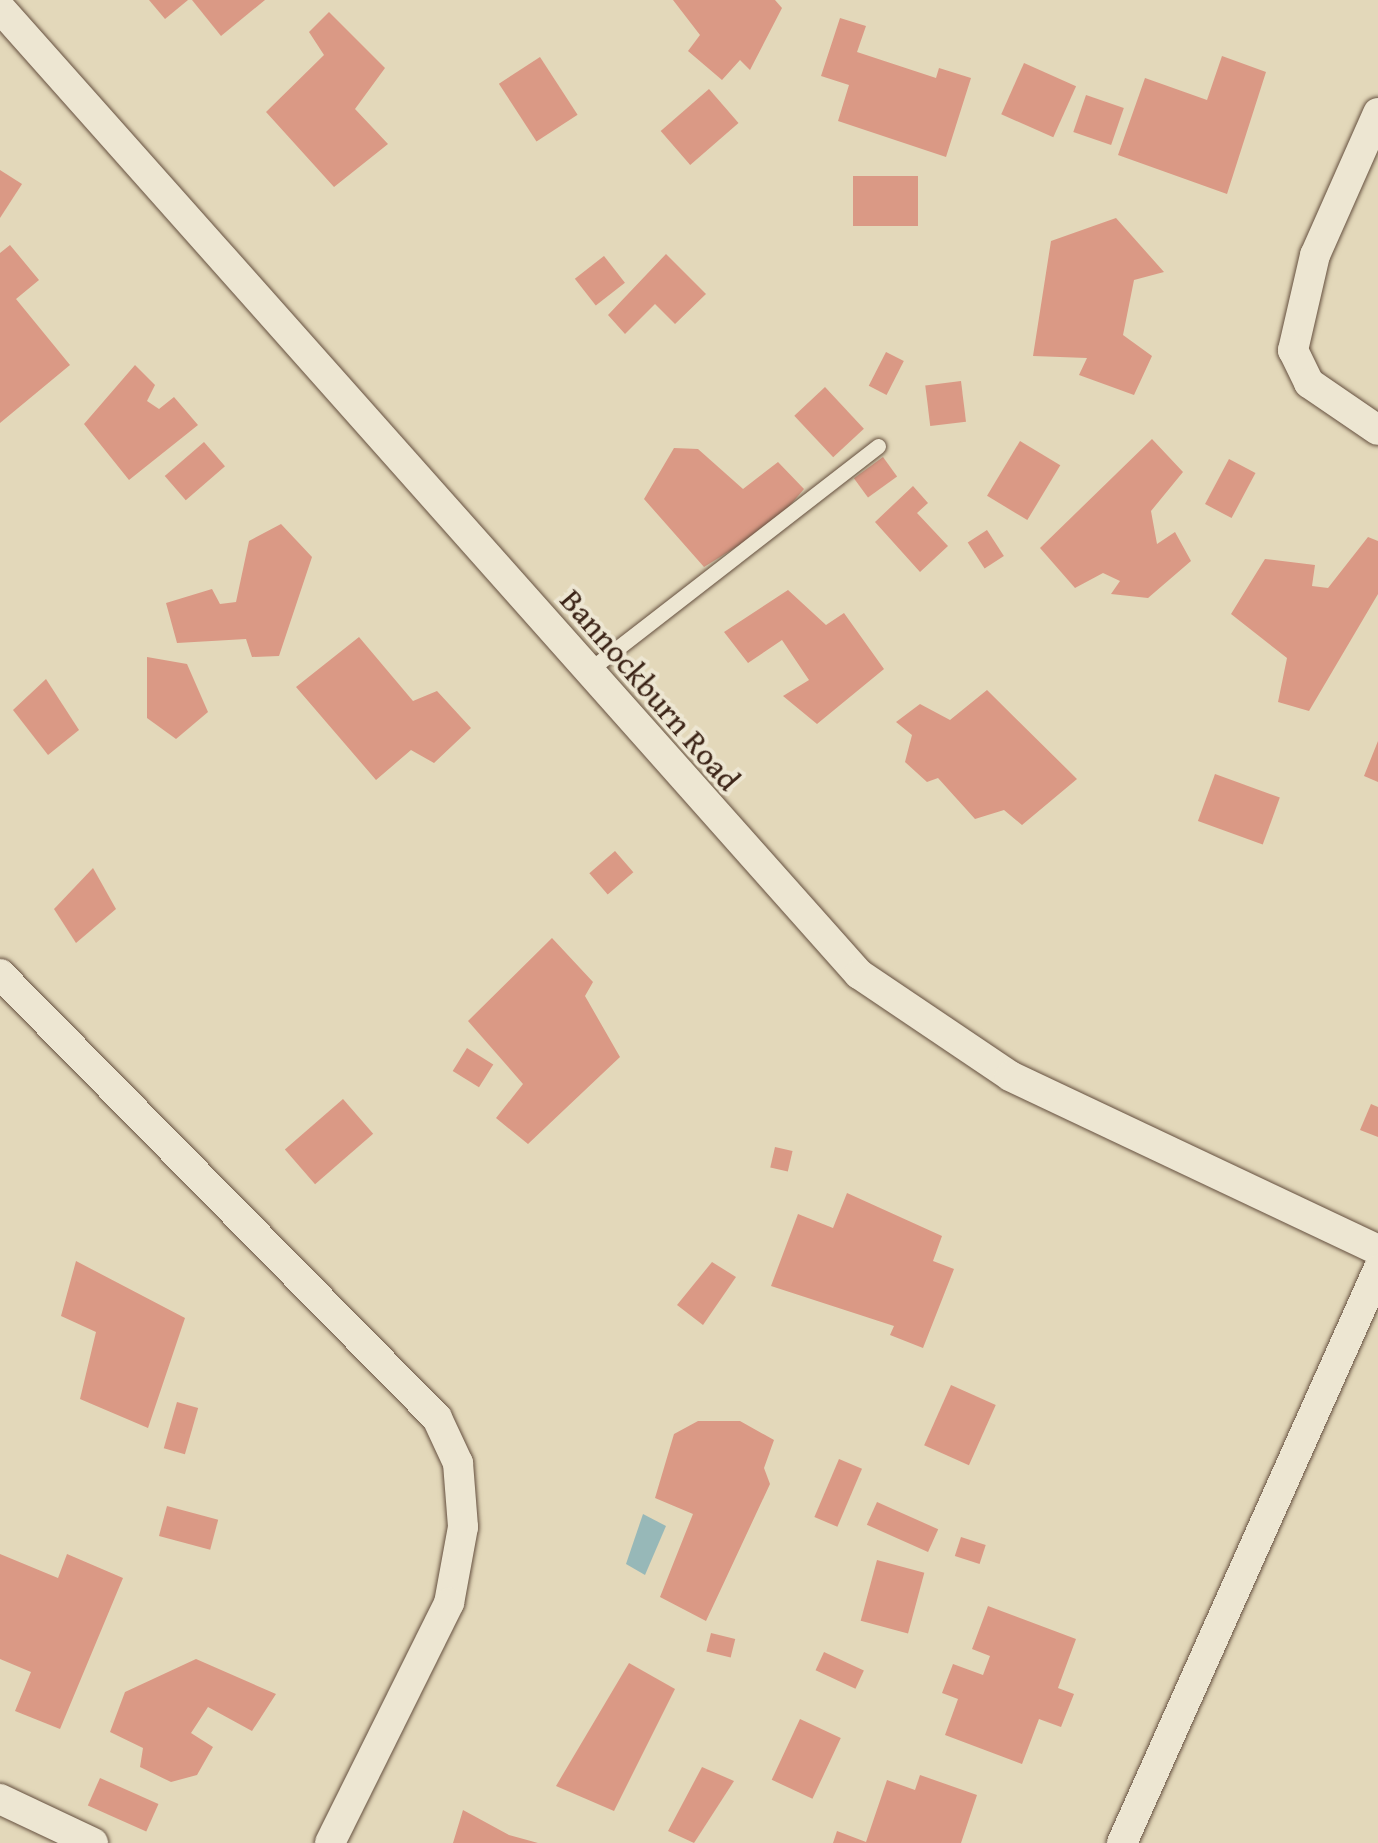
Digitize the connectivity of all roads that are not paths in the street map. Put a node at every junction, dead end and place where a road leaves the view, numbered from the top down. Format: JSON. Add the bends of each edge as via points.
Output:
{"nodes":[{"id":1,"x":0,"y":8,"type":"edge"},
{"id":2,"x":1378,"y":113,"type":"edge"},
{"id":3,"x":1378,"y":430,"type":"edge"},
{"id":4,"x":878,"y":446,"type":"dead end"},
{"id":5,"x":588,"y":671,"type":"junction"},
{"id":6,"x":0,"y":974,"type":"edge"},
{"id":7,"x":1378,"y":1250,"type":"edge"},
{"id":8,"x":1378,"y":1270,"type":"edge"},
{"id":9,"x":0,"y":1799,"type":"edge"},
{"id":10,"x":93,"y":1843,"type":"edge"},
{"id":11,"x":330,"y":1843,"type":"edge"},
{"id":12,"x":1122,"y":1843,"type":"edge"}],
"edges":[{"from":1,"to":5,"type":"street","name":"Bannockburn Road"},
{"from":2,"to":3,"type":"street","via":[[1316,256],[1293,350],[1309,383]]},
{"from":4,"to":5,"type":"lane"},
{"from":5,"to":7,"type":"street","name":"Bannockburn Road","via":[[828,945],[933,1031]]},
{"from":6,"to":11,"type":"street","via":[[437,1418],[458,1463],[462,1526],[449,1603]]},
{"from":8,"to":12,"type":"street"},
{"from":9,"to":10,"type":"street"}]}
